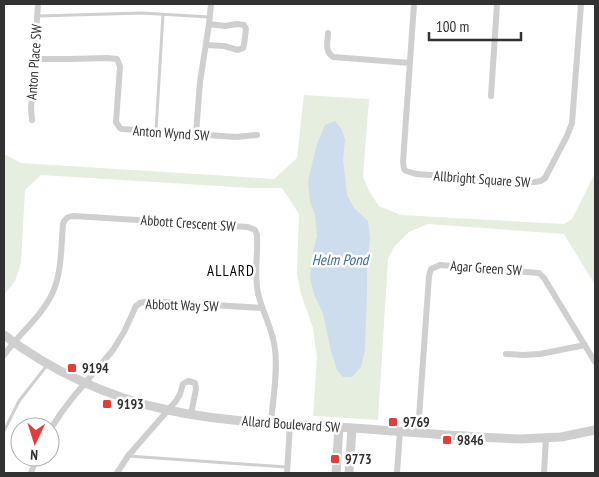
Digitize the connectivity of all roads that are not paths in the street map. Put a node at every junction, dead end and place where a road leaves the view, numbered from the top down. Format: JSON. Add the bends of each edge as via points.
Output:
{"nodes":[{"id":1,"x":38,"y":4,"type":"edge"},
{"id":2,"x":211,"y":4,"type":"edge"},
{"id":3,"x":414,"y":4,"type":"edge"},
{"id":4,"x":497,"y":4,"type":"edge"},
{"id":5,"x":581,"y":4,"type":"edge"},
{"id":6,"x":163,"y":14,"type":"junction"},
{"id":7,"x":37,"y":16,"type":"junction"},
{"id":8,"x":209,"y":21,"type":"junction"},
{"id":9,"x":328,"y":32,"type":"dead end"},
{"id":10,"x":206,"y":45,"type":"junction"},
{"id":11,"x":34,"y":59,"type":"junction"},
{"id":12,"x":410,"y":63,"type":"junction"},
{"id":13,"x":491,"y":96,"type":"dead end"},
{"id":14,"x":32,"y":120,"type":"dead end"},
{"id":15,"x":156,"y":132,"type":"junction"},
{"id":16,"x":196,"y":134,"type":"junction"},
{"id":17,"x":258,"y":135,"type":"dead end"},
{"id":18,"x":262,"y":308,"type":"junction"},
{"id":19,"x":4,"y":336,"type":"edge"},
{"id":20,"x":14,"y":343,"type":"junction"},
{"id":21,"x":585,"y":345,"type":"junction"},
{"id":22,"x":506,"y":354,"type":"dead end"},
{"id":23,"x":4,"y":355,"type":"edge"},
{"id":24,"x":595,"y":362,"type":"edge"},
{"id":25,"x":49,"y":364,"type":"junction"},
{"id":26,"x":86,"y":382,"type":"junction"},
{"id":27,"x":167,"y":410,"type":"junction"},
{"id":28,"x":191,"y":414,"type":"junction"},
{"id":29,"x":59,"y":417,"type":"edge"},
{"id":30,"x":271,"y":422,"type":"junction"},
{"id":31,"x":290,"y":424,"type":"junction"},
{"id":32,"x":339,"y":427,"type":"junction"},
{"id":33,"x":352,"y":428,"type":"junction"},
{"id":34,"x":595,"y":430,"type":"edge"},
{"id":35,"x":4,"y":431,"type":"edge"},
{"id":36,"x":400,"y":431,"type":"junction"},
{"id":37,"x":418,"y":432,"type":"junction"},
{"id":38,"x":546,"y":438,"type":"junction"},
{"id":39,"x":128,"y":456,"type":"junction"},
{"id":40,"x":287,"y":470,"type":"edge"},
{"id":41,"x":117,"y":473,"type":"edge"},
{"id":42,"x":336,"y":473,"type":"edge"},
{"id":43,"x":349,"y":473,"type":"edge"},
{"id":44,"x":397,"y":473,"type":"edge"},
{"id":45,"x":544,"y":473,"type":"edge"}],
"edges":[{"from":1,"to":7,"type":"street","name":"Anton Place SW"},
{"from":2,"to":8,"type":"street"},
{"from":3,"to":12,"type":"street","name":"Allbright Square SW"},
{"from":4,"to":13,"type":"street"},
{"from":5,"to":12,"type":"street","name":"Allbright Square SW","via":[[572,123],[542,181],[406,172],[403,162]]},
{"from":6,"to":7,"type":"lane"},
{"from":6,"to":8,"type":"lane"},
{"from":6,"to":15,"type":"lane"},
{"from":7,"to":11,"type":"street","name":"Anton Place SW"},
{"from":8,"to":10,"type":"street"},
{"from":8,"to":10,"type":"street","via":[[225,26],[244,25],[244,45],[238,50]]},
{"from":9,"to":12,"type":"street","via":[[327,50],[333,57]]},
{"from":10,"to":16,"type":"street"},
{"from":11,"to":14,"type":"street","name":"Anton Place SW"},
{"from":11,"to":15,"type":"street","name":"Anton Wynd SW","via":[[117,59],[120,68],[117,125],[126,130]]},
{"from":15,"to":16,"type":"street","name":"Anton Wynd SW"},
{"from":16,"to":17,"type":"street","name":"Anton Wynd SW"},
{"from":18,"to":20,"type":"street","name":"Abbott Crescent SW","via":[[256,278],[257,235],[253,229],[71,216],[63,224],[58,278],[52,294]]},
{"from":18,"to":26,"type":"street","name":"Abbott Way SW","via":[[140,303],[122,337]]},
{"from":18,"to":30,"type":"street","name":"Abbott Crescent SW","via":[[272,335],[276,362]]},
{"from":19,"to":20,"type":"street","name":"Allard Boulevard SW"},
{"from":20,"to":23,"type":"street"},
{"from":20,"to":25,"type":"street","name":"Allard Boulevard SW"},
{"from":21,"to":22,"type":"street","via":[[540,354]]},
{"from":21,"to":24,"type":"street","name":"Agar Green SW"},
{"from":21,"to":37,"type":"street","name":"Agar Green SW","via":[[539,273],[440,265],[431,269]]},
{"from":25,"to":26,"type":"street","name":"Allard Boulevard SW"},
{"from":25,"to":35,"type":"lane","via":[[23,396]]},
{"from":26,"to":27,"type":"street","name":"Allard Boulevard SW"},
{"from":26,"to":29,"type":"street"},
{"from":27,"to":28,"type":"street","name":"Allard Boulevard SW"},
{"from":27,"to":28,"type":"street","via":[[178,397],[183,384],[191,382],[196,389]]},
{"from":27,"to":39,"type":"street"},
{"from":28,"to":30,"type":"street","name":"Allard Boulevard SW"},
{"from":30,"to":31,"type":"street","name":"Allard Boulevard SW"},
{"from":31,"to":32,"type":"street","name":"Allard Boulevard SW"},
{"from":31,"to":40,"type":"street"},
{"from":32,"to":33,"type":"street","name":"Allard Boulevard SW"},
{"from":32,"to":42,"type":"street"},
{"from":33,"to":36,"type":"street","name":"Allard Boulevard SW"},
{"from":33,"to":43,"type":"street"},
{"from":34,"to":38,"type":"street","name":"Allard Boulevard SW"},
{"from":36,"to":37,"type":"street","name":"Allard Boulevard SW"},
{"from":36,"to":44,"type":"street"},
{"from":37,"to":38,"type":"street","name":"Allard Boulevard SW","via":[[506,439]]},
{"from":38,"to":45,"type":"street"},
{"from":39,"to":40,"type":"lane"},
{"from":39,"to":41,"type":"street"}]}
